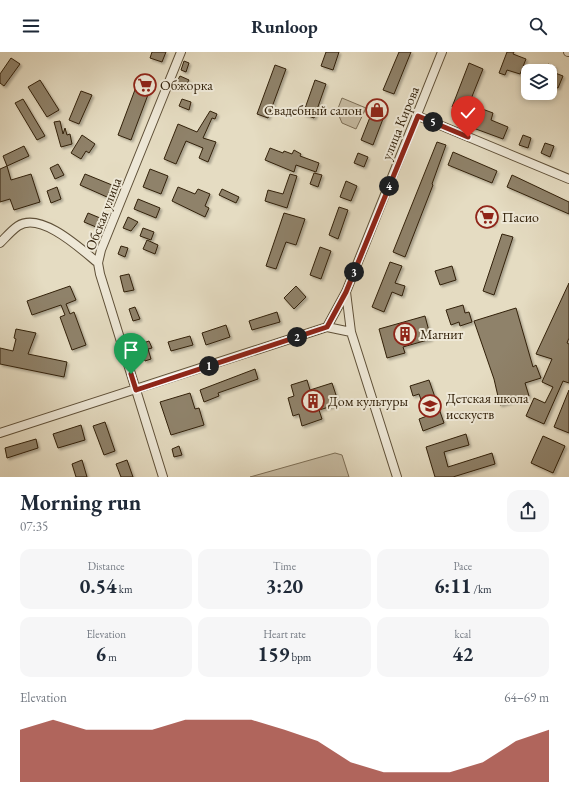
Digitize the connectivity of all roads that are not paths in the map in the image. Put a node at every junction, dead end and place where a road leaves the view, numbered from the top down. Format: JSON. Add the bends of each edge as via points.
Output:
{"nodes":[{"id":1,"x":181,"y":52,"type":"edge"},
{"id":2,"x":442,"y":52,"type":"edge"},
{"id":3,"x":418,"y":116,"type":"junction"},
{"id":4,"x":569,"y":179,"type":"edge"},
{"id":5,"x":0,"y":243,"type":"edge"},
{"id":6,"x":98,"y":263,"type":"junction"},
{"id":7,"x":346,"y":292,"type":"junction"},
{"id":8,"x":327,"y":327,"type":"junction"},
{"id":9,"x":351,"y":332,"type":"junction"},
{"id":10,"x":136,"y":390,"type":"junction"},
{"id":11,"x":0,"y":433,"type":"edge"},
{"id":12,"x":163,"y":477,"type":"edge"},
{"id":13,"x":398,"y":477,"type":"edge"}],
"edges":[{"from":1,"to":6,"type":"street","name":"Обская улица"},
{"from":2,"to":3,"type":"street","name":"улица Кирова"},
{"from":3,"to":4,"type":"street"},
{"from":3,"to":7,"type":"street","name":"улица Кирова"},
{"from":5,"to":6,"type":"street","via":[[19,225],[37,223],[58,231]]},
{"from":6,"to":10,"type":"street","name":"Обская улица"},
{"from":7,"to":8,"type":"street","name":"улица Кирова"},
{"from":7,"to":9,"type":"street"},
{"from":8,"to":9,"type":"street"},
{"from":8,"to":10,"type":"street"},
{"from":9,"to":13,"type":"street"},
{"from":10,"to":11,"type":"street"},
{"from":10,"to":12,"type":"street","name":"Обская улица"}]}
